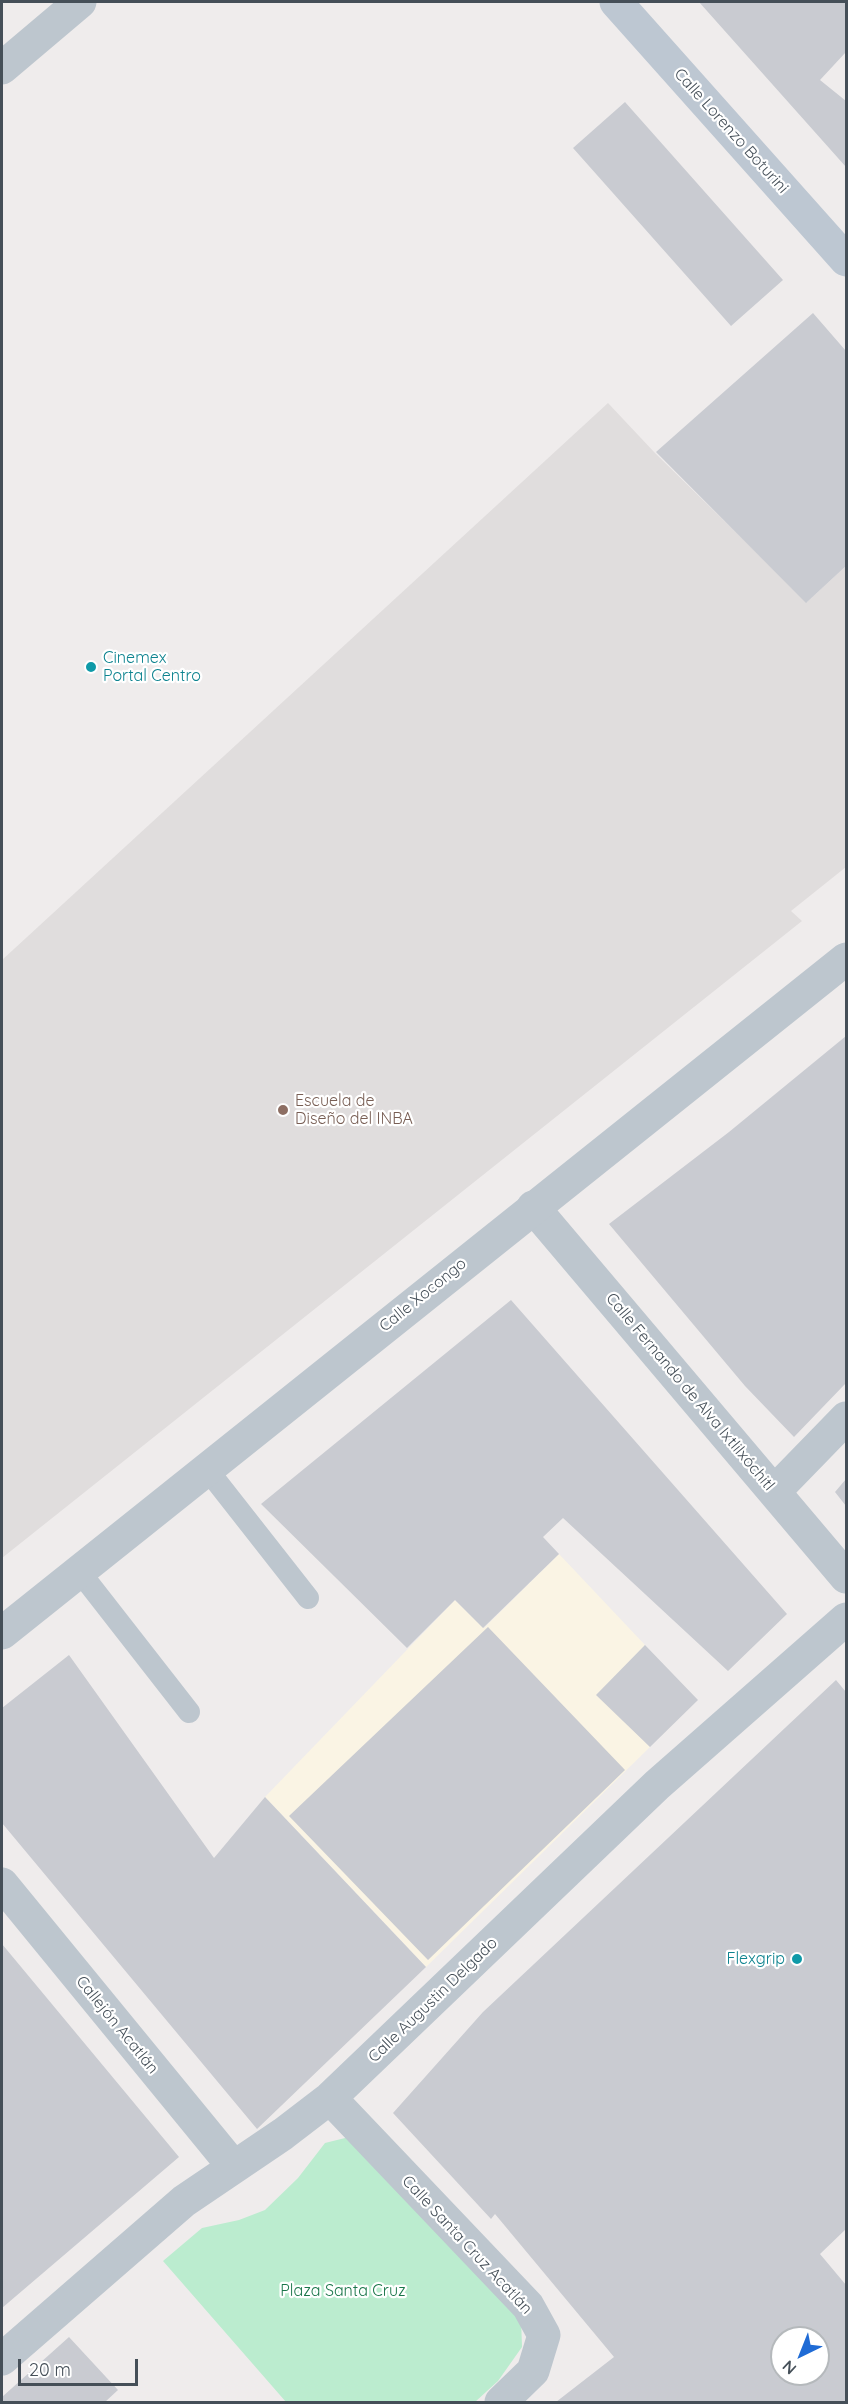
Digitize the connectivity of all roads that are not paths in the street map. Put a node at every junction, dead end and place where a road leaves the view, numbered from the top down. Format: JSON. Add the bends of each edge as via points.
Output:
{"nodes":[{"id":1,"x":80,"y":2,"type":"edge"},
{"id":2,"x":616,"y":2,"type":"edge"},
{"id":3,"x":2,"y":68,"type":"edge"},
{"id":4,"x":843,"y":250,"type":"edge"},
{"id":5,"x":846,"y":959,"type":"edge"},
{"id":6,"x":533,"y":1207,"type":"junction"},
{"id":7,"x":846,"y":1418,"type":"edge"},
{"id":8,"x":206,"y":1468,"type":"junction"},
{"id":9,"x":774,"y":1492,"type":"junction"},
{"id":10,"x":79,"y":1571,"type":"junction"},
{"id":11,"x":846,"y":1577,"type":"edge"},
{"id":12,"x":308,"y":1598,"type":"dead end"},
{"id":13,"x":846,"y":1619,"type":"edge"},
{"id":14,"x":2,"y":1633,"type":"edge"},
{"id":15,"x":189,"y":1712,"type":"dead end"},
{"id":16,"x":2,"y":1884,"type":"edge"},
{"id":17,"x":330,"y":2098,"type":"junction"},
{"id":18,"x":233,"y":2166,"type":"junction"},
{"id":19,"x":2,"y":2359,"type":"edge"},
{"id":20,"x":501,"y":2403,"type":"edge"}],
"edges":[{"from":1,"to":3,"type":"street"},
{"from":2,"to":4,"type":"main road","name":"Calle Lorenzo Boturini"},
{"from":5,"to":6,"type":"street","name":"Calle Xocongo"},
{"from":6,"to":8,"type":"street","name":"Calle Xocongo"},
{"from":6,"to":9,"type":"street","name":"Calle Fernando de Alva Ixtlilxóchitl"},
{"from":7,"to":9,"type":"street"},
{"from":8,"to":10,"type":"street","name":"Calle Xocongo"},
{"from":8,"to":12,"type":"lane"},
{"from":9,"to":11,"type":"street","name":"Calle Fernando de Alva Ixtlilxóchitl"},
{"from":10,"to":14,"type":"street","name":"Calle Xocongo"},
{"from":10,"to":15,"type":"lane"},
{"from":13,"to":17,"type":"street","name":"Calle Augustin Delgado","via":[[657,1785]]},
{"from":16,"to":18,"type":"street","name":"Callejón Acatlán"},
{"from":17,"to":18,"type":"street","name":"Calle Augustin Delgado"},
{"from":17,"to":20,"type":"street","name":"Calle Santa Cruz Acatlán","via":[[528,2306],[544,2335],[533,2371]]},
{"from":18,"to":19,"type":"street","name":"Calle Augustin Delgado","via":[[184,2201]]}]}
